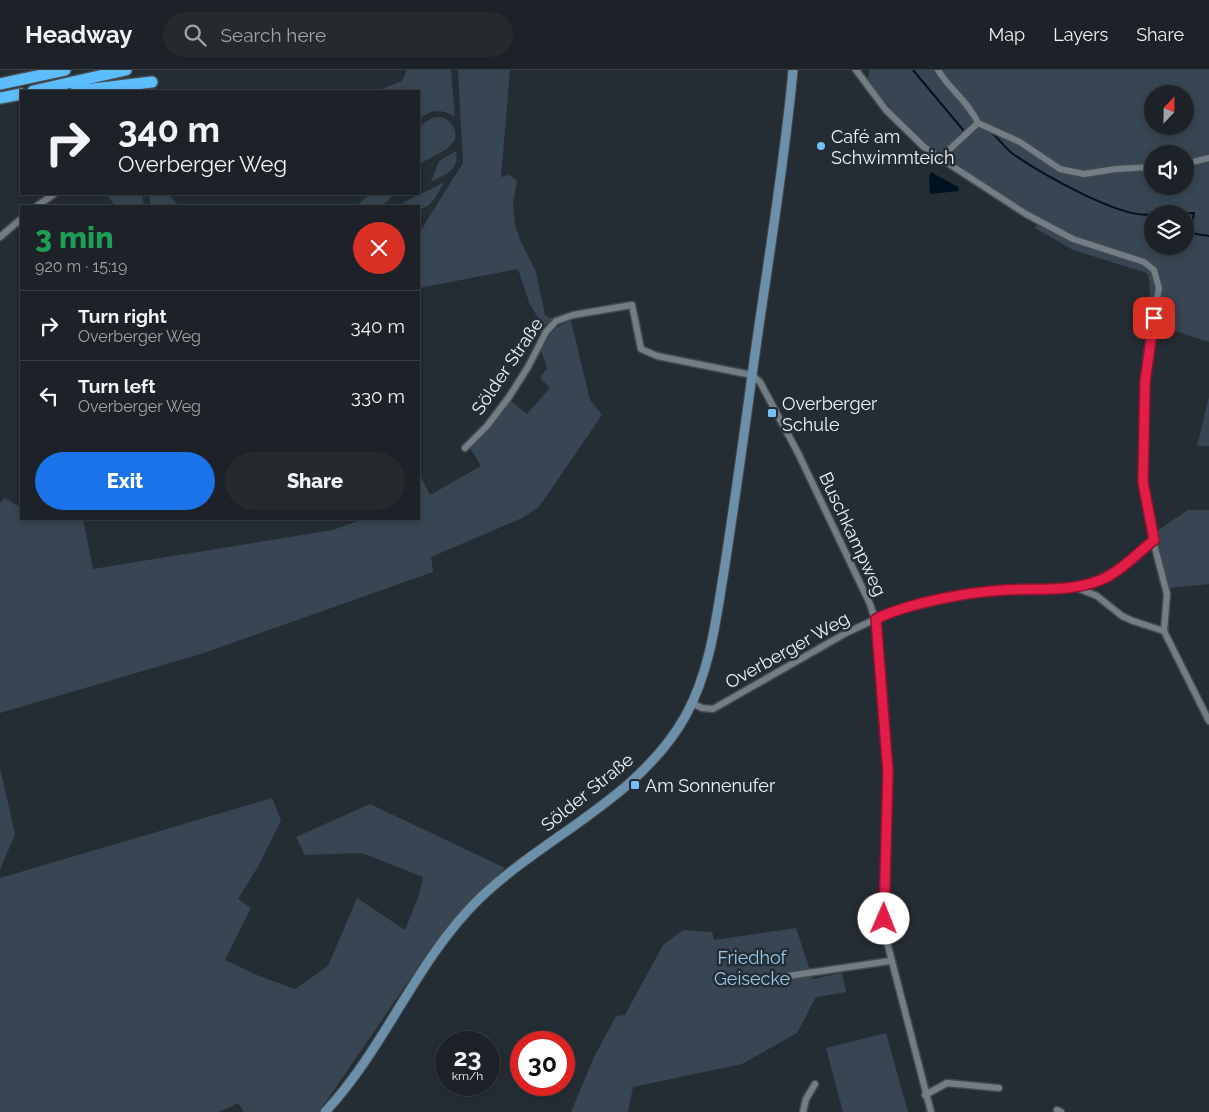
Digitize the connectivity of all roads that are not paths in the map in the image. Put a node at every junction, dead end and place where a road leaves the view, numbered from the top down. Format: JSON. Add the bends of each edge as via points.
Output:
{"nodes":[{"id":1,"x":44,"y":70,"type":"edge"},
{"id":2,"x":65,"y":70,"type":"edge"},
{"id":3,"x":126,"y":70,"type":"edge"},
{"id":4,"x":794,"y":70,"type":"edge"},
{"id":5,"x":856,"y":70,"type":"edge"},
{"id":6,"x":938,"y":70,"type":"edge"},
{"id":7,"x":28,"y":78,"type":"junction"},
{"id":8,"x":152,"y":82,"type":"dead end"},
{"id":9,"x":0,"y":84,"type":"edge"},
{"id":10,"x":38,"y":90,"type":"edge"},
{"id":11,"x":84,"y":90,"type":"edge"},
{"id":12,"x":20,"y":94,"type":"edge"},
{"id":13,"x":0,"y":98,"type":"edge"},
{"id":14,"x":978,"y":123,"type":"junction"},
{"id":15,"x":940,"y":158,"type":"junction"},
{"id":16,"x":1209,"y":158,"type":"edge"},
{"id":17,"x":1194,"y":162,"type":"edge"},
{"id":18,"x":1144,"y":167,"type":"edge"},
{"id":19,"x":53,"y":195,"type":"edge"},
{"id":20,"x":38,"y":205,"type":"edge"},
{"id":21,"x":20,"y":220,"type":"edge"},
{"id":22,"x":0,"y":237,"type":"edge"},
{"id":23,"x":752,"y":375,"type":"junction"},
{"id":24,"x":465,"y":448,"type":"dead end"},
{"id":25,"x":1154,"y":540,"type":"junction"},
{"id":26,"x":1075,"y":587,"type":"junction"},
{"id":27,"x":876,"y":619,"type":"junction"},
{"id":28,"x":1164,"y":631,"type":"junction"},
{"id":29,"x":692,"y":703,"type":"junction"},
{"id":30,"x":1209,"y":721,"type":"edge"},
{"id":31,"x":890,"y":961,"type":"junction"},
{"id":32,"x":781,"y":977,"type":"dead end"},
{"id":33,"x":815,"y":1084,"type":"dead end"},
{"id":34,"x":999,"y":1088,"type":"dead end"},
{"id":35,"x":925,"y":1095,"type":"junction"},
{"id":36,"x":325,"y":1112,"type":"edge"},
{"id":37,"x":803,"y":1112,"type":"edge"},
{"id":38,"x":931,"y":1112,"type":"edge"}],
"edges":[{"from":1,"to":7,"type":"highway"},
{"from":2,"to":7,"type":"highway"},
{"from":3,"to":10,"type":"highway"},
{"from":4,"to":23,"type":"main road","name":"Sölder Straße"},
{"from":5,"to":15,"type":"street","via":[[886,110]]},
{"from":6,"to":14,"type":"street"},
{"from":7,"to":9,"type":"highway"},
{"from":8,"to":11,"type":"highway"},
{"from":12,"to":13,"type":"highway"},
{"from":14,"to":15,"type":"street"},
{"from":14,"to":18,"type":"street","via":[[1020,142],[1060,169],[1084,174]]},
{"from":15,"to":25,"type":"street","via":[[1026,214],[1073,239],[1144,262],[1154,270],[1159,288],[1145,382],[1143,482]]},
{"from":16,"to":17,"type":"street"},
{"from":19,"to":20,"type":"street"},
{"from":21,"to":22,"type":"street"},
{"from":23,"to":24,"type":"street","name":"Sölder Straße","via":[[657,356],[641,349],[632,305],[573,315],[556,321],[546,332],[509,397]]},
{"from":23,"to":27,"type":"street","name":"Buschkampweg","via":[[763,387],[798,452]]},
{"from":23,"to":29,"type":"main road","name":"Sölder Straße","via":[[716,626]]},
{"from":25,"to":26,"type":"street","name":"Overberger Weg","via":[[1109,576]]},
{"from":25,"to":28,"type":"street","via":[[1167,594]]},
{"from":26,"to":27,"type":"street","name":"Overberger Weg","via":[[976,592],[891,612]]},
{"from":26,"to":28,"type":"street","name":"Overberger Weg","via":[[1097,596],[1122,616]]},
{"from":27,"to":29,"type":"street","name":"Overberger Weg","via":[[713,708],[702,708]]},
{"from":27,"to":31,"type":"street","name":"Buschkampweg","via":[[888,772],[884,919]]},
{"from":28,"to":30,"type":"street"},
{"from":29,"to":36,"type":"main road","name":"Sölder Straße","via":[[661,751],[631,782],[524,861],[480,899],[450,932],[420,973],[377,1046]]},
{"from":31,"to":32,"type":"street"},
{"from":31,"to":35,"type":"street","name":"Buschkampweg"},
{"from":33,"to":37,"type":"street"},
{"from":34,"to":35,"type":"street","via":[[947,1083]]},
{"from":35,"to":38,"type":"street","name":"Buschkampweg"}]}
